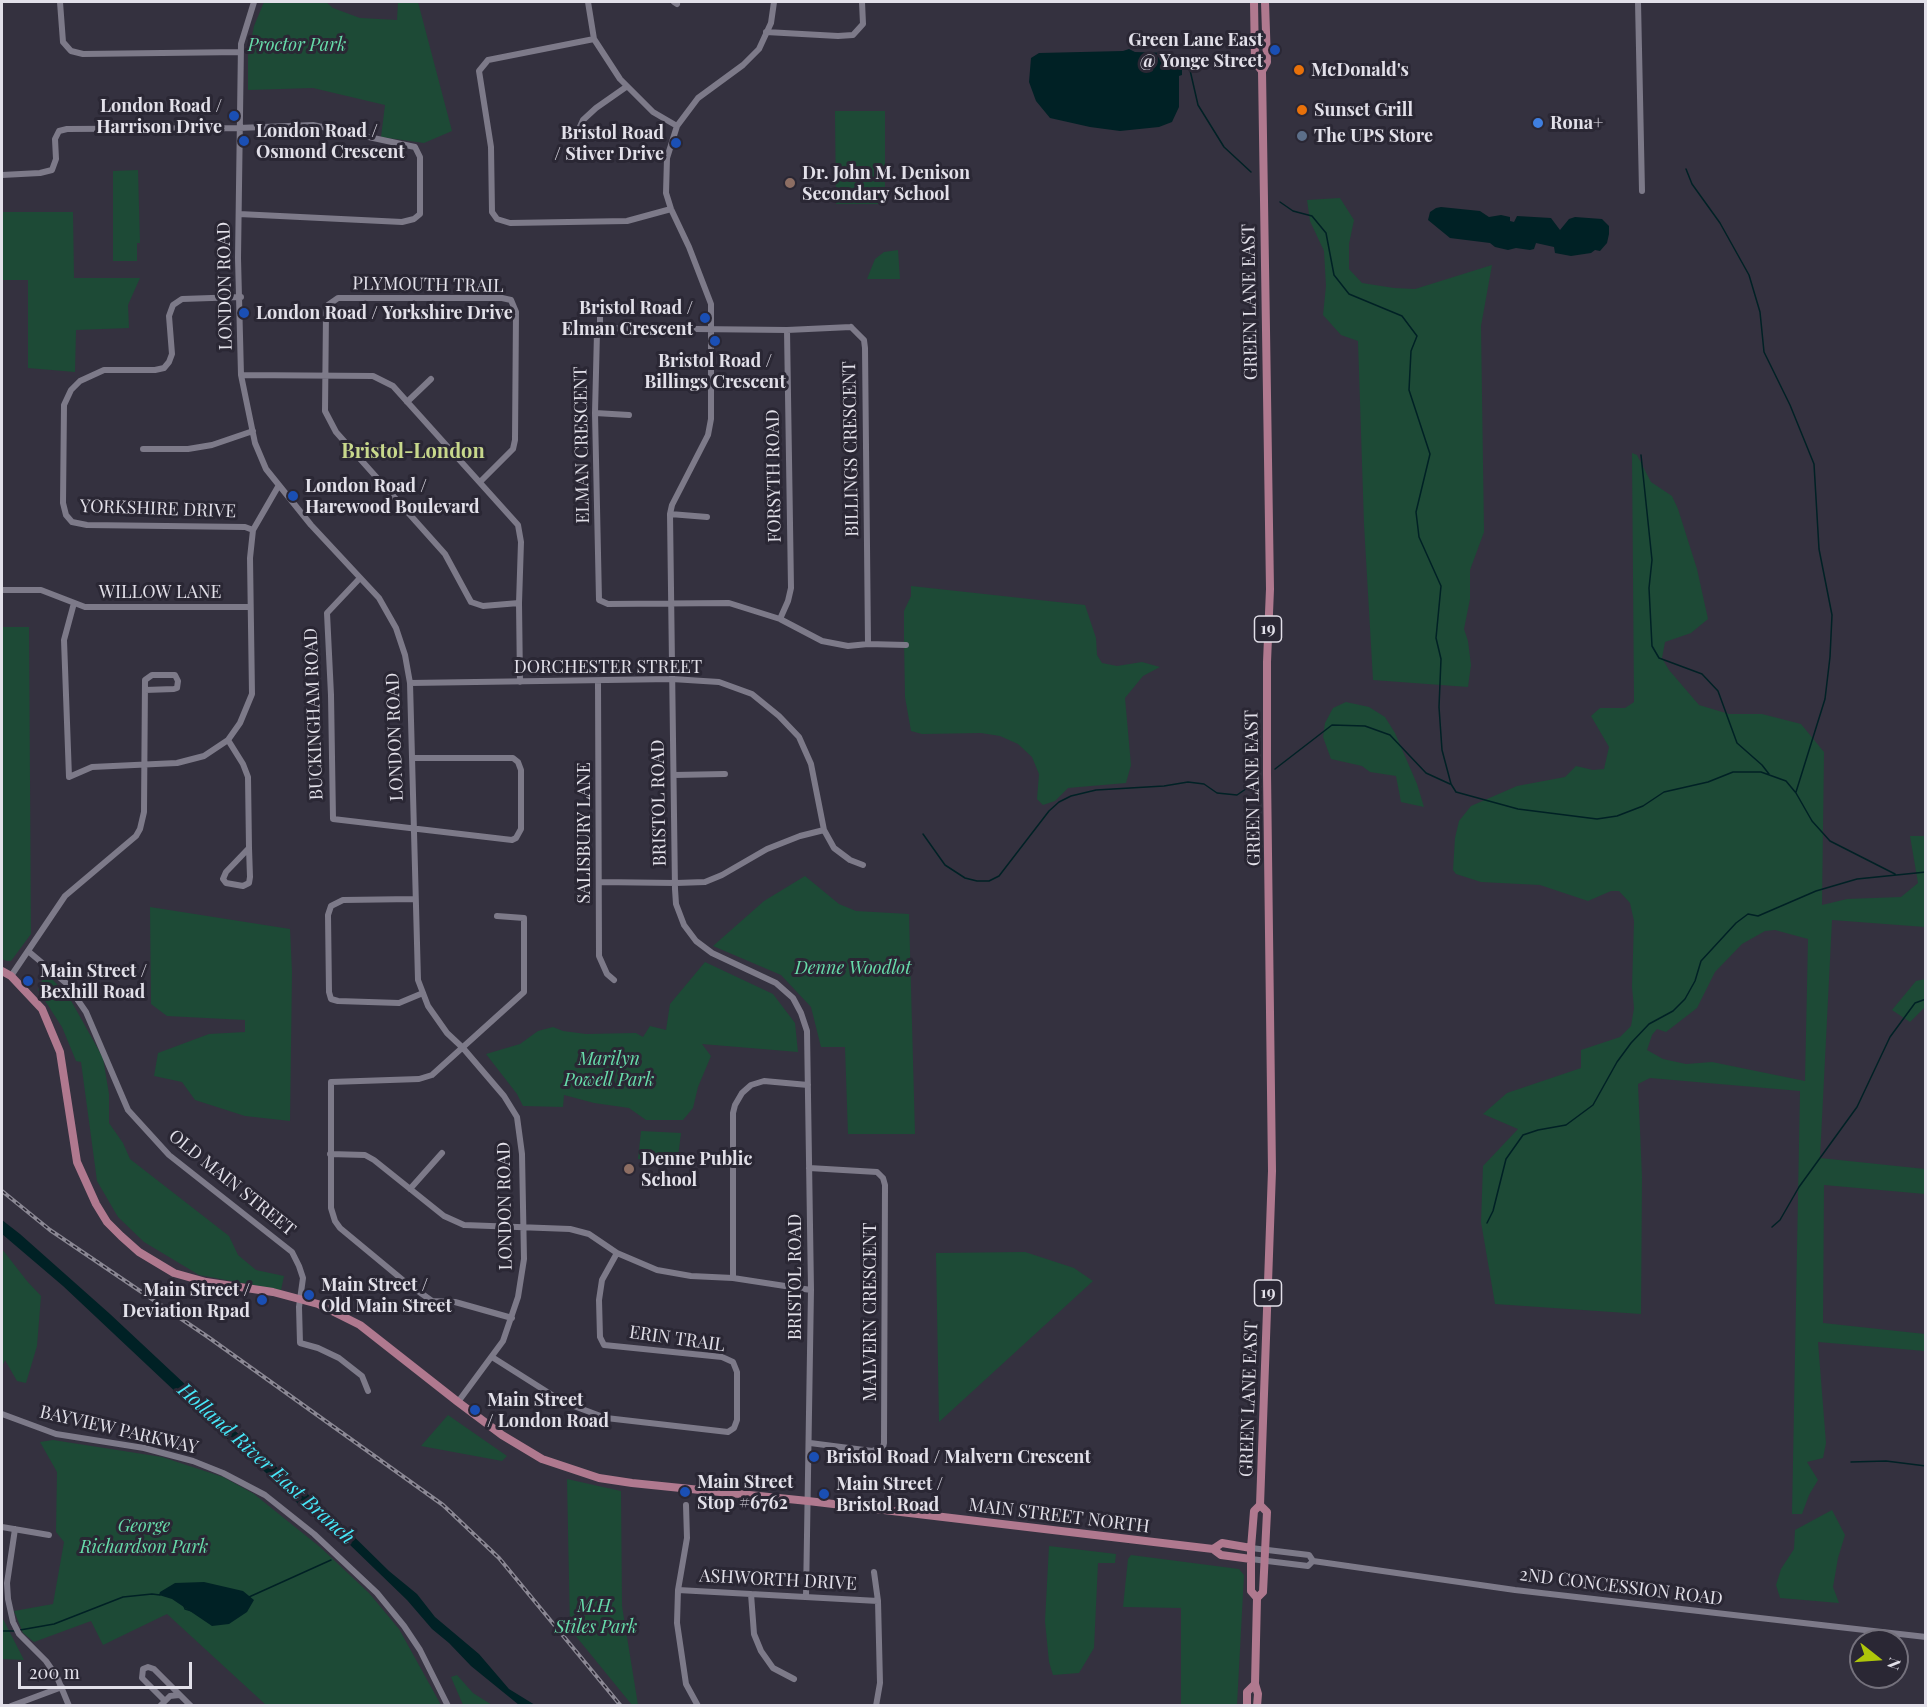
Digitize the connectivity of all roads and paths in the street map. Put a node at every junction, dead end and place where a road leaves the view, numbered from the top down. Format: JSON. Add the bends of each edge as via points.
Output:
{"nodes":[{"id":1,"x":60,"y":2,"type":"edge"},
{"id":2,"x":254,"y":2,"type":"edge"},
{"id":3,"x":588,"y":2,"type":"edge"},
{"id":4,"x":774,"y":2,"type":"edge"},
{"id":5,"x":862,"y":2,"type":"edge"},
{"id":6,"x":1254,"y":2,"type":"edge"},
{"id":7,"x":1265,"y":2,"type":"edge"},
{"id":8,"x":1638,"y":2,"type":"edge"},
{"id":9,"x":766,"y":32,"type":"junction"},
{"id":10,"x":594,"y":39,"type":"junction"},
{"id":11,"x":241,"y":52,"type":"junction"},
{"id":12,"x":1262,"y":70,"type":"junction"},
{"id":13,"x":626,"y":87,"type":"junction"},
{"id":14,"x":677,"y":126,"type":"junction"},
{"id":15,"x":238,"y":128,"type":"junction"},
{"id":16,"x":577,"y":133,"type":"dead end"},
{"id":17,"x":2,"y":175,"type":"edge"},
{"id":18,"x":1642,"y":191,"type":"dead end"},
{"id":19,"x":671,"y":209,"type":"junction"},
{"id":20,"x":239,"y":214,"type":"junction"},
{"id":21,"x":240,"y":297,"type":"junction"},
{"id":22,"x":600,"y":304,"type":"dead end"},
{"id":23,"x":600,"y":328,"type":"junction"},
{"id":24,"x":710,"y":330,"type":"junction"},
{"id":25,"x":787,"y":330,"type":"junction"},
{"id":26,"x":241,"y":375,"type":"junction"},
{"id":27,"x":326,"y":376,"type":"junction"},
{"id":28,"x":431,"y":379,"type":"dead end"},
{"id":29,"x":407,"y":402,"type":"junction"},
{"id":30,"x":595,"y":413,"type":"junction"},
{"id":31,"x":629,"y":415,"type":"dead end"},
{"id":32,"x":252,"y":431,"type":"junction"},
{"id":33,"x":143,"y":449,"type":"dead end"},
{"id":34,"x":480,"y":482,"type":"junction"},
{"id":35,"x":279,"y":485,"type":"junction"},
{"id":36,"x":670,"y":514,"type":"junction"},
{"id":37,"x":707,"y":517,"type":"dead end"},
{"id":38,"x":253,"y":530,"type":"junction"},
{"id":39,"x":360,"y":578,"type":"junction"},
{"id":40,"x":2,"y":590,"type":"edge"},
{"id":41,"x":74,"y":603,"type":"junction"},
{"id":42,"x":519,"y":603,"type":"junction"},
{"id":43,"x":671,"y":603,"type":"junction"},
{"id":44,"x":250,"y":607,"type":"junction"},
{"id":45,"x":780,"y":619,"type":"junction"},
{"id":46,"x":868,"y":644,"type":"junction"},
{"id":47,"x":906,"y":645,"type":"dead end"},
{"id":48,"x":672,"y":680,"type":"junction"},
{"id":49,"x":520,"y":681,"type":"junction"},
{"id":50,"x":598,"y":681,"type":"junction"},
{"id":51,"x":410,"y":683,"type":"junction"},
{"id":52,"x":145,"y":690,"type":"junction"},
{"id":53,"x":228,"y":740,"type":"junction"},
{"id":54,"x":413,"y":758,"type":"junction"},
{"id":55,"x":143,"y":765,"type":"junction"},
{"id":56,"x":725,"y":774,"type":"dead end"},
{"id":57,"x":674,"y":775,"type":"junction"},
{"id":58,"x":413,"y":828,"type":"junction"},
{"id":59,"x":824,"y":830,"type":"junction"},
{"id":60,"x":249,"y":848,"type":"junction"},
{"id":61,"x":863,"y":866,"type":"dead end"},
{"id":62,"x":599,"y":882,"type":"junction"},
{"id":63,"x":675,"y":884,"type":"junction"},
{"id":64,"x":414,"y":899,"type":"junction"},
{"id":65,"x":496,"y":916,"type":"dead end"},
{"id":66,"x":28,"y":951,"type":"junction"},
{"id":67,"x":2,"y":971,"type":"edge"},
{"id":68,"x":11,"y":976,"type":"junction"},
{"id":69,"x":615,"y":980,"type":"dead end"},
{"id":70,"x":423,"y":993,"type":"junction"},
{"id":71,"x":463,"y":1048,"type":"junction"},
{"id":72,"x":808,"y":1085,"type":"junction"},
{"id":73,"x":442,"y":1153,"type":"dead end"},
{"id":74,"x":330,"y":1154,"type":"junction"},
{"id":75,"x":809,"y":1168,"type":"junction"},
{"id":76,"x":410,"y":1189,"type":"junction"},
{"id":77,"x":523,"y":1226,"type":"junction"},
{"id":78,"x":617,"y":1253,"type":"junction"},
{"id":79,"x":733,"y":1278,"type":"junction"},
{"id":80,"x":811,"y":1290,"type":"junction"},
{"id":81,"x":300,"y":1299,"type":"junction"},
{"id":82,"x":512,"y":1318,"type":"junction"},
{"id":83,"x":492,"y":1357,"type":"junction"},
{"id":84,"x":368,"y":1391,"type":"dead end"},
{"id":85,"x":458,"y":1402,"type":"junction"},
{"id":86,"x":2,"y":1414,"type":"edge"},
{"id":87,"x":810,"y":1443,"type":"junction"},
{"id":88,"x":808,"y":1501,"type":"junction"},
{"id":89,"x":1260,"y":1504,"type":"junction"},
{"id":90,"x":686,"y":1505,"type":"dead end"},
{"id":91,"x":2,"y":1527,"type":"edge"},
{"id":92,"x":15,"y":1529,"type":"junction"},
{"id":93,"x":49,"y":1535,"type":"dead end"},
{"id":94,"x":1251,"y":1548,"type":"junction"},
{"id":95,"x":1213,"y":1549,"type":"junction"},
{"id":96,"x":1264,"y":1549,"type":"junction"},
{"id":97,"x":1251,"y":1559,"type":"junction"},
{"id":98,"x":1313,"y":1561,"type":"junction"},
{"id":99,"x":1263,"y":1562,"type":"junction"},
{"id":100,"x":874,"y":1572,"type":"dead end"},
{"id":101,"x":678,"y":1590,"type":"junction"},
{"id":102,"x":752,"y":1594,"type":"junction"},
{"id":103,"x":806,"y":1597,"type":"junction"},
{"id":104,"x":1257,"y":1598,"type":"junction"},
{"id":105,"x":878,"y":1601,"type":"junction"},
{"id":106,"x":1926,"y":1637,"type":"edge"},
{"id":107,"x":794,"y":1679,"type":"dead end"},
{"id":108,"x":1255,"y":1684,"type":"junction"},
{"id":109,"x":62,"y":1687,"type":"junction"},
{"id":110,"x":178,"y":1695,"type":"junction"},
{"id":111,"x":162,"y":1703,"type":"edge"},
{"id":112,"x":11,"y":1706,"type":"edge"},
{"id":113,"x":69,"y":1706,"type":"edge"},
{"id":114,"x":191,"y":1706,"type":"edge"},
{"id":115,"x":448,"y":1706,"type":"edge"},
{"id":116,"x":698,"y":1706,"type":"edge"},
{"id":117,"x":876,"y":1706,"type":"edge"},
{"id":118,"x":1247,"y":1706,"type":"edge"},
{"id":119,"x":1257,"y":1706,"type":"edge"}],
"edges":[{"from":1,"to":11,"type":"street","via":[[63,42],[71,51]]},
{"from":2,"to":11,"type":"street","name":"LONDON ROAD"},
{"from":3,"to":10,"type":"street"},
{"from":4,"to":9,"type":"street","name":"BRISTOL ROAD"},
{"from":5,"to":9,"type":"street","via":[[863,24],[853,35]]},
{"from":6,"to":12,"type":"main road","name":"GREEN LANE EAST","number":"19","via":[[1255,62]]},
{"from":7,"to":12,"type":"main road","name":"GREEN LANE EAST","number":"19","via":[[1267,62]]},
{"from":8,"to":18,"type":"street"},
{"from":9,"to":14,"type":"street","name":"BRISTOL ROAD","via":[[759,49],[698,98]]},
{"from":10,"to":13,"type":"street"},
{"from":10,"to":19,"type":"street","via":[[488,60],[479,71],[490,147],[492,212],[497,219],[510,223],[627,222]]},
{"from":11,"to":15,"type":"street","name":"LONDON ROAD"},
{"from":12,"to":89,"type":"main road","name":"GREEN LANE EAST","number":"19","via":[[1270,589],[1267,774],[1272,1171]]},
{"from":13,"to":14,"type":"street","via":[[652,112]]},
{"from":13,"to":16,"type":"street","via":[[583,120]]},
{"from":14,"to":19,"type":"street","name":"BRISTOL ROAD","via":[[667,158],[666,193]]},
{"from":15,"to":17,"type":"street","via":[[67,129],[59,131],[55,139],[52,170]]},
{"from":15,"to":20,"type":"street","name":"LONDON ROAD"},
{"from":15,"to":20,"type":"street","via":[[313,126],[415,147],[420,157],[420,214],[414,219],[402,222]]},
{"from":19,"to":24,"type":"street","name":"BRISTOL ROAD","via":[[711,303]]},
{"from":20,"to":21,"type":"street","name":"LONDON ROAD"},
{"from":21,"to":26,"type":"street","name":"LONDON ROAD"},
{"from":21,"to":38,"type":"street","name":"YORKSHIRE DRIVE","via":[[182,299],[173,305],[169,316],[172,354],[164,368],[104,370],[70,390],[64,405],[63,503],[72,522],[87,525]]},
{"from":22,"to":23,"type":"street","name":"ELMAN CRESCENT"},
{"from":23,"to":24,"type":"street"},
{"from":23,"to":30,"type":"street","name":"ELMAN CRESCENT"},
{"from":24,"to":25,"type":"street","name":"BILLINGS CRESCENT"},
{"from":24,"to":36,"type":"street","name":"BRISTOL ROAD","via":[[708,435]]},
{"from":25,"to":45,"type":"street","name":"FORSYTH ROAD","via":[[791,588]]},
{"from":25,"to":46,"type":"street","name":"BILLINGS CRESCENT","via":[[851,327],[864,340]]},
{"from":26,"to":27,"type":"street"},
{"from":26,"to":32,"type":"street","name":"LONDON ROAD"},
{"from":27,"to":29,"type":"street","via":[[373,376],[393,386]]},
{"from":27,"to":34,"type":"street","name":"PLYMOUTH TRAIL","via":[[326,313],[328,305],[338,298],[511,300],[516,312],[515,440],[513,449]]},
{"from":27,"to":42,"type":"street","via":[[325,411],[336,432],[445,554],[471,602],[483,606]]},
{"from":28,"to":29,"type":"street"},
{"from":29,"to":34,"type":"street"},
{"from":30,"to":31,"type":"street"},
{"from":30,"to":43,"type":"street","name":"ELMAN CRESCENT","via":[[599,600],[608,604]]},
{"from":32,"to":33,"type":"street","via":[[188,449]]},
{"from":32,"to":35,"type":"street","name":"LONDON ROAD","via":[[266,469]]},
{"from":34,"to":42,"type":"street","via":[[518,525]]},
{"from":35,"to":38,"type":"street"},
{"from":35,"to":39,"type":"street","name":"LONDON ROAD"},
{"from":36,"to":37,"type":"street"},
{"from":36,"to":43,"type":"street","name":"BRISTOL ROAD"},
{"from":38,"to":44,"type":"street"},
{"from":39,"to":51,"type":"street","name":"LONDON ROAD","via":[[379,598],[396,628]]},
{"from":39,"to":58,"type":"street","name":"BUCKINGHAM ROAD","via":[[327,613],[333,819]]},
{"from":40,"to":41,"type":"street","name":"WILLOW LANE","via":[[41,590]]},
{"from":41,"to":44,"type":"street","name":"WILLOW LANE","via":[[85,607]]},
{"from":41,"to":55,"type":"street","via":[[64,640],[69,777],[83,769]]},
{"from":42,"to":49,"type":"street"},
{"from":43,"to":45,"type":"street","via":[[729,603]]},
{"from":43,"to":48,"type":"street","name":"BRISTOL ROAD"},
{"from":44,"to":53,"type":"street","via":[[252,694]]},
{"from":45,"to":46,"type":"street","via":[[822,642]]},
{"from":46,"to":47,"type":"street"},
{"from":48,"to":50,"type":"street","name":"DORCHESTER STREET"},
{"from":48,"to":57,"type":"street","name":"BRISTOL ROAD"},
{"from":48,"to":59,"type":"street","name":"DORCHESTER STREET","via":[[719,682],[752,694],[779,716],[799,737],[811,764]]},
{"from":49,"to":50,"type":"street","name":"DORCHESTER STREET"},
{"from":49,"to":51,"type":"street","name":"DORCHESTER STREET"},
{"from":50,"to":62,"type":"street","name":"SALISBURY LANE"},
{"from":51,"to":54,"type":"street","name":"LONDON ROAD"},
{"from":52,"to":52,"type":"street","via":[[145,680],[152,675],[175,675],[178,681],[174,689]]},
{"from":52,"to":55,"type":"street"},
{"from":53,"to":55,"type":"street","via":[[191,760]]},
{"from":53,"to":60,"type":"street","via":[[248,777]]},
{"from":54,"to":58,"type":"street","name":"LONDON ROAD"},
{"from":54,"to":58,"type":"street","via":[[513,758],[521,770],[521,829],[512,840]]},
{"from":55,"to":66,"type":"street","via":[[144,812],[140,830],[65,896]]},
{"from":56,"to":57,"type":"street"},
{"from":57,"to":63,"type":"street","name":"BRISTOL ROAD"},
{"from":58,"to":64,"type":"street","name":"LONDON ROAD"},
{"from":59,"to":61,"type":"street","via":[[834,848]]},
{"from":59,"to":63,"type":"street","via":[[766,849],[705,882]]},
{"from":60,"to":60,"type":"street","via":[[226,872],[226,883],[249,883]]},
{"from":62,"to":63,"type":"street"},
{"from":62,"to":69,"type":"street","name":"SALISBURY LANE","via":[[599,956],[607,974]]},
{"from":63,"to":72,"type":"street","name":"BRISTOL ROAD","via":[[676,904],[696,941],[712,953],[776,983],[793,998],[807,1031]]},
{"from":64,"to":70,"type":"street","name":"LONDON ROAD","via":[[418,980]]},
{"from":64,"to":70,"type":"street","via":[[343,900],[331,906],[329,992],[331,999],[338,1001],[399,1003]]},
{"from":65,"to":71,"type":"street","via":[[524,918],[524,992]]},
{"from":66,"to":68,"type":"street"},
{"from":66,"to":81,"type":"street","name":"OLD MAIN STREET","via":[[66,982],[86,1012],[128,1110],[170,1155],[292,1252],[303,1278]]},
{"from":67,"to":68,"type":"main road","name":"MAIN STREET NORTH"},
{"from":68,"to":81,"type":"main road","name":"MAIN STREET NORTH","via":[[42,1009],[60,1052],[77,1162],[91,1196],[108,1222],[140,1252],[174,1273]]},
{"from":70,"to":71,"type":"street","name":"LONDON ROAD","via":[[447,1034]]},
{"from":71,"to":74,"type":"street","via":[[425,1078],[331,1082]]},
{"from":71,"to":77,"type":"street","name":"LONDON ROAD","via":[[517,1117]]},
{"from":72,"to":75,"type":"street","name":"BRISTOL ROAD"},
{"from":72,"to":79,"type":"street","via":[[764,1081],[751,1085],[735,1105]]},
{"from":73,"to":76,"type":"street"},
{"from":74,"to":76,"type":"street","via":[[364,1155]]},
{"from":74,"to":82,"type":"street","via":[[331,1208],[340,1228],[431,1304],[455,1302]]},
{"from":75,"to":80,"type":"street","name":"BRISTOL ROAD"},
{"from":75,"to":87,"type":"street","name":"MALVERN CRESCENT","via":[[877,1172],[885,1185],[883,1447],[872,1451]]},
{"from":76,"to":77,"type":"street","via":[[444,1216],[464,1225]]},
{"from":77,"to":78,"type":"street","via":[[589,1234]]},
{"from":77,"to":82,"type":"street","name":"LONDON ROAD","via":[[524,1259]]},
{"from":78,"to":79,"type":"street","via":[[657,1270]]},
{"from":78,"to":83,"type":"street","name":"ERIN TRAIL","via":[[602,1280],[599,1300],[600,1337],[604,1345],[722,1357],[733,1362],[737,1372],[734,1428],[728,1432],[606,1418],[563,1402]]},
{"from":79,"to":80,"type":"street"},
{"from":80,"to":87,"type":"street","name":"BRISTOL ROAD"},
{"from":81,"to":84,"type":"street","name":"OLD MAIN STREET","via":[[300,1343],[339,1358],[362,1376]]},
{"from":81,"to":85,"type":"main road","name":"MAIN STREET NORTH","via":[[360,1325]]},
{"from":82,"to":83,"type":"street","name":"LONDON ROAD"},
{"from":83,"to":85,"type":"street","name":"LONDON ROAD"},
{"from":85,"to":88,"type":"main road","name":"MAIN STREET NORTH","via":[[542,1459],[599,1478]]},
{"from":86,"to":115,"type":"street","name":"BAYVIEW PARKWAY","via":[[56,1434],[144,1448],[193,1461],[265,1495],[377,1593],[420,1650]]},
{"from":87,"to":88,"type":"street","name":"BRISTOL ROAD"},
{"from":88,"to":95,"type":"main road","name":"MAIN STREET NORTH"},
{"from":88,"to":103,"type":"street","name":"BRISTOL ROAD"},
{"from":89,"to":94,"type":"main road","name":"GREEN LANE EAST","number":"19","via":[[1254,1511]]},
{"from":89,"to":96,"type":"main road","name":"GREEN LANE EAST","number":"19","via":[[1267,1512]]},
{"from":90,"to":101,"type":"street","via":[[687,1538]]},
{"from":91,"to":92,"type":"street"},
{"from":92,"to":93,"type":"street"},
{"from":92,"to":109,"type":"street","via":[[7,1583],[13,1622]]},
{"from":94,"to":95,"type":"main road","name":"MAIN STREET NORTH","via":[[1222,1543]]},
{"from":94,"to":96,"type":"street","name":"2ND CONCESSION ROAD"},
{"from":94,"to":97,"type":"main road","name":"GREEN LANE EAST","number":"19"},
{"from":95,"to":97,"type":"main road","name":"MAIN STREET NORTH","via":[[1221,1555]]},
{"from":96,"to":98,"type":"street","name":"2ND CONCESSION ROAD","via":[[1309,1555]]},
{"from":96,"to":99,"type":"main road","name":"GREEN LANE EAST","number":"19"},
{"from":97,"to":99,"type":"street"},
{"from":97,"to":104,"type":"main road","name":"GREEN LANE EAST","number":"19","via":[[1251,1591]]},
{"from":98,"to":99,"type":"street","name":"2ND CONCESSION ROAD","via":[[1308,1566]]},
{"from":98,"to":106,"type":"street","name":"2ND CONCESSION ROAD","via":[[1515,1590]]},
{"from":99,"to":104,"type":"main road","name":"GREEN LANE EAST","number":"19","via":[[1263,1592]]},
{"from":100,"to":105,"type":"street"},
{"from":101,"to":102,"type":"street","name":"ASHWORTH DRIVE"},
{"from":101,"to":116,"type":"street","via":[[677,1623],[686,1684]]},
{"from":102,"to":103,"type":"street","name":"ASHWORTH DRIVE"},
{"from":102,"to":107,"type":"street","via":[[754,1634],[761,1651],[773,1668]]},
{"from":103,"to":105,"type":"street","name":"ASHWORTH DRIVE"},
{"from":104,"to":108,"type":"main road","name":"GREEN LANE EAST","number":"19"},
{"from":105,"to":117,"type":"street","via":[[880,1683]]},
{"from":108,"to":118,"type":"main road","name":"GREEN LANE EAST","number":"19","via":[[1247,1692]]},
{"from":108,"to":119,"type":"main road","name":"GREEN LANE EAST","number":"19"},
{"from":109,"to":112,"type":"street"},
{"from":109,"to":113,"type":"street"},
{"from":110,"to":111,"type":"street"},
{"from":110,"to":111,"type":"street","via":[[154,1669],[143,1669],[142,1678]]},
{"from":110,"to":114,"type":"street"}]}
